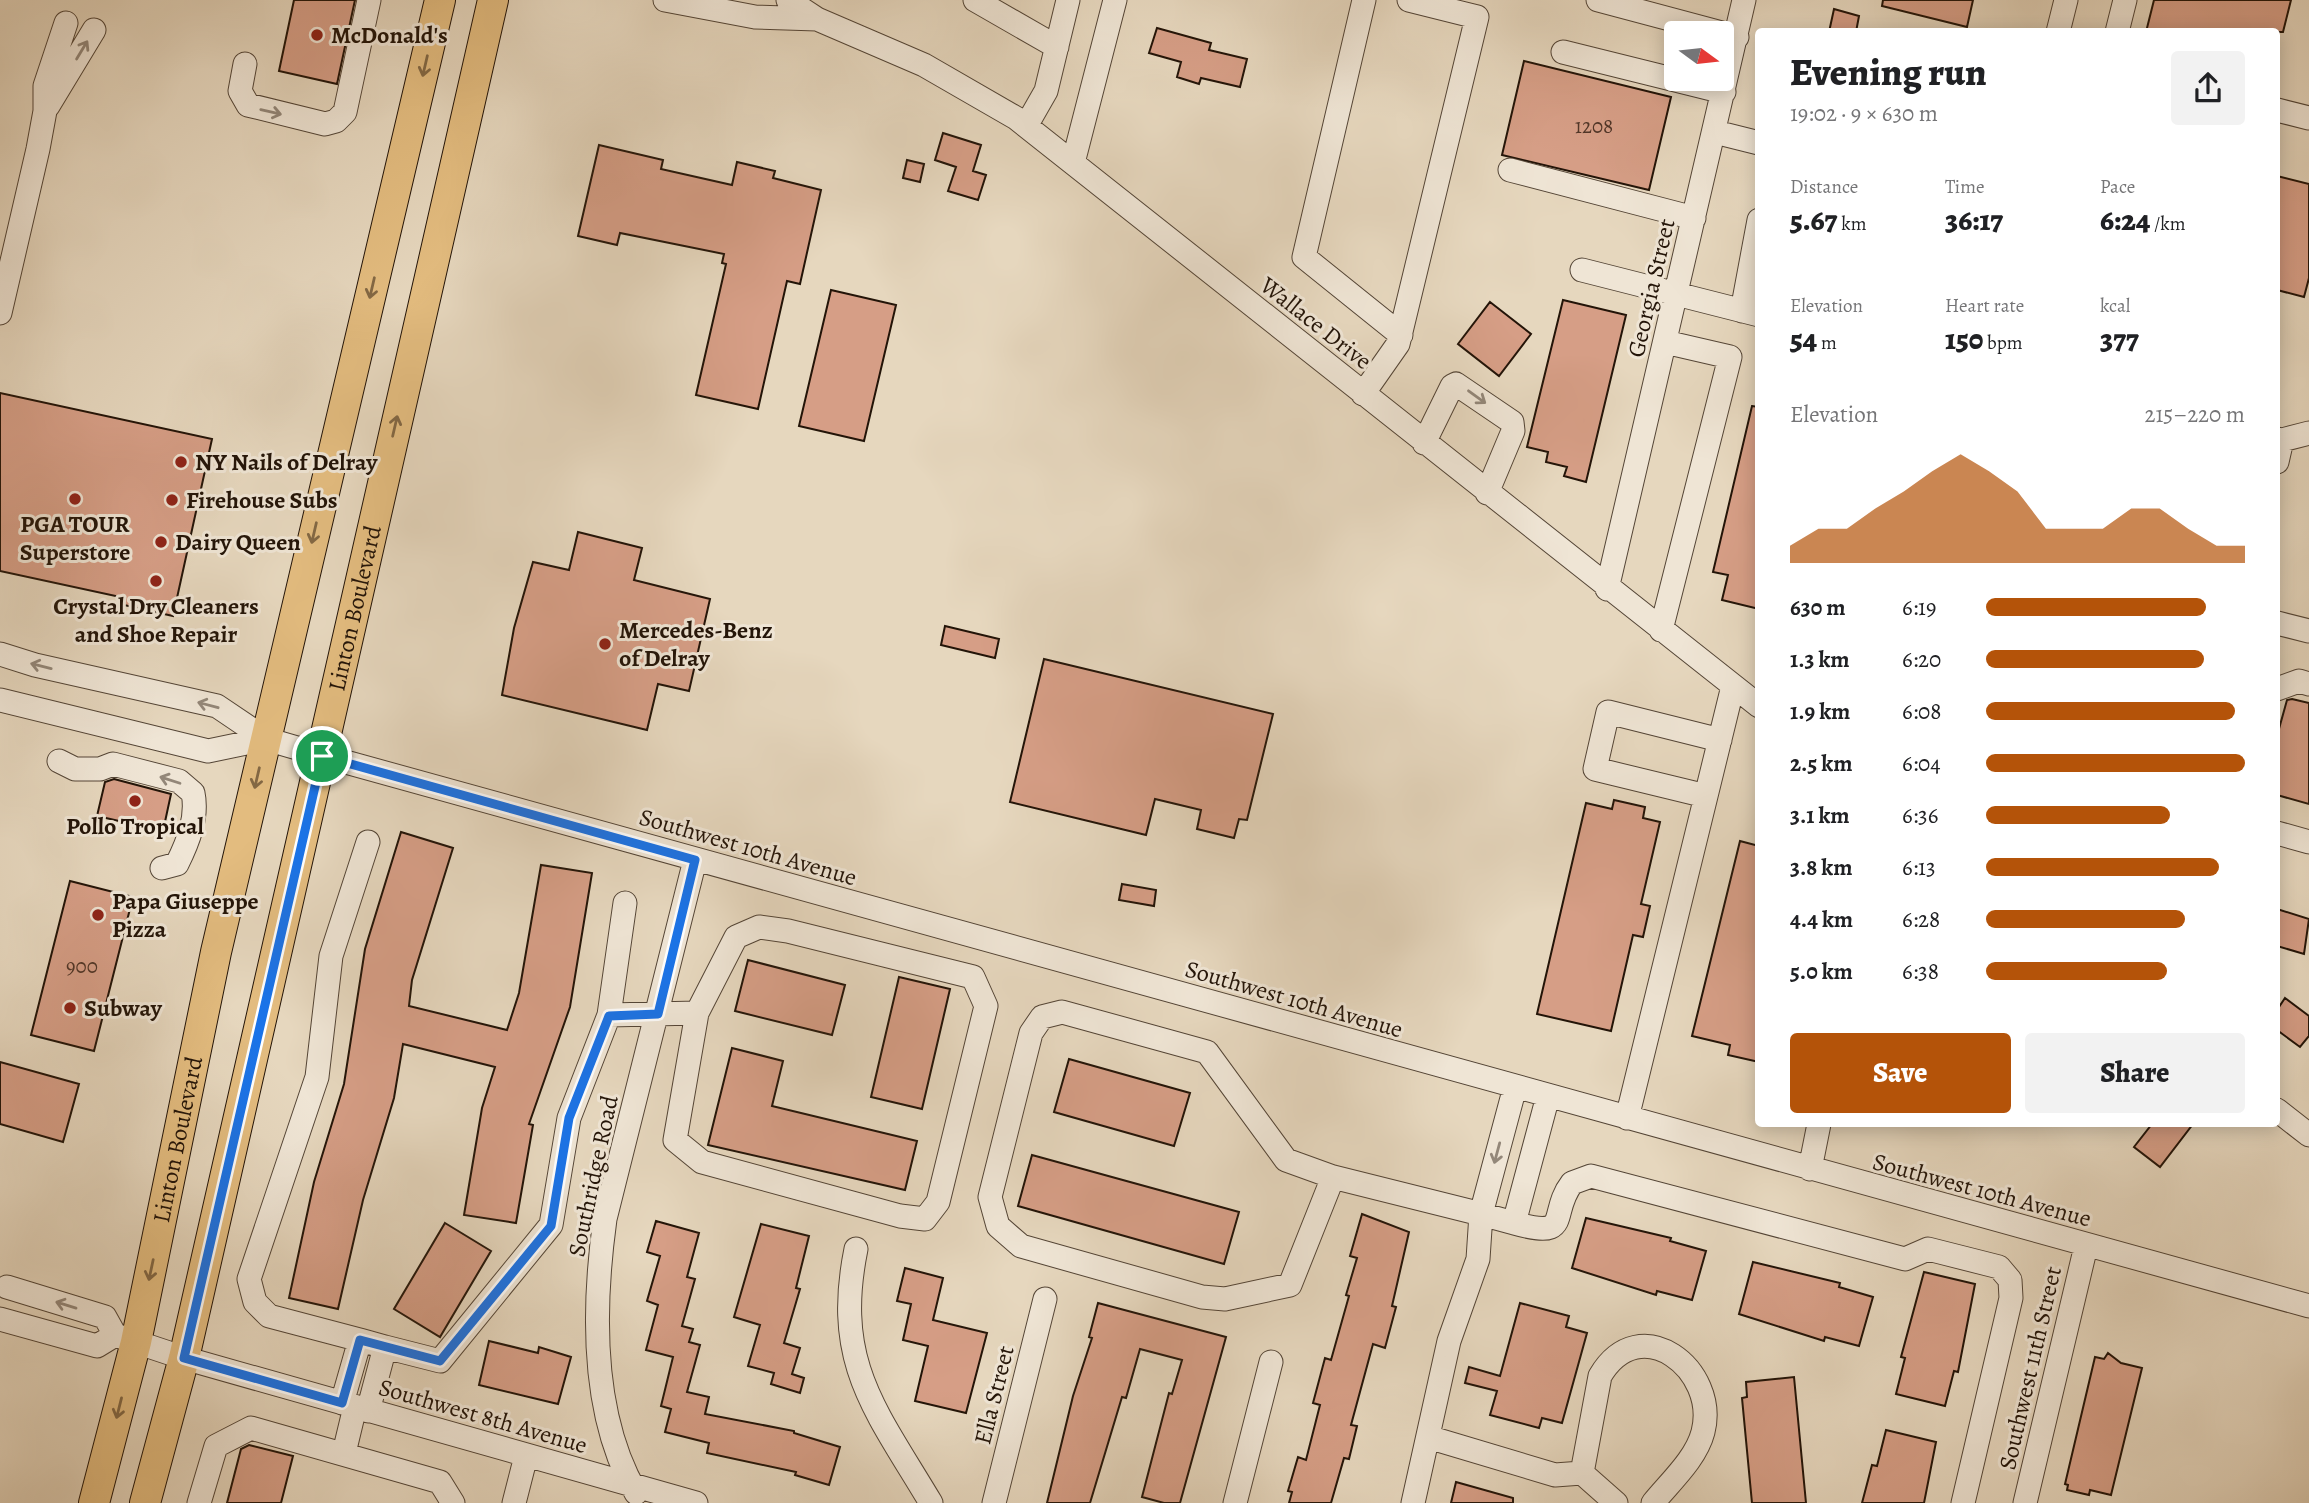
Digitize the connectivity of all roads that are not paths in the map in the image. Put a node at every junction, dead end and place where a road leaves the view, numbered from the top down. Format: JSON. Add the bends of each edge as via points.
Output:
{"nodes":[{"id":1,"x":369,"y":0,"type":"edge"},
{"id":2,"x":440,"y":0,"type":"edge"},
{"id":3,"x":493,"y":0,"type":"edge"},
{"id":4,"x":665,"y":0,"type":"edge"},
{"id":5,"x":788,"y":0,"type":"edge"},
{"id":6,"x":975,"y":0,"type":"edge"},
{"id":7,"x":1018,"y":0,"type":"edge"},
{"id":8,"x":1068,"y":0,"type":"edge"},
{"id":9,"x":1115,"y":0,"type":"edge"},
{"id":10,"x":1364,"y":0,"type":"edge"},
{"id":11,"x":1409,"y":0,"type":"edge"},
{"id":12,"x":1598,"y":0,"type":"edge"},
{"id":13,"x":1744,"y":0,"type":"edge"},
{"id":14,"x":2066,"y":0,"type":"edge"},
{"id":15,"x":2125,"y":0,"type":"edge"},
{"id":16,"x":820,"y":10,"type":"edge"},
{"id":17,"x":66,"y":23,"type":"dead end"},
{"id":18,"x":1021,"y":26,"type":"junction"},
{"id":19,"x":2059,"y":28,"type":"edge"},
{"id":20,"x":2118,"y":28,"type":"edge"},
{"id":21,"x":93,"y":30,"type":"dead end"},
{"id":22,"x":1737,"y":37,"type":"junction"},
{"id":23,"x":1056,"y":47,"type":"junction"},
{"id":24,"x":1563,"y":51,"type":"dead end"},
{"id":25,"x":245,"y":64,"type":"dead end"},
{"id":26,"x":1724,"y":92,"type":"junction"},
{"id":27,"x":45,"y":111,"type":"junction"},
{"id":28,"x":2280,"y":111,"type":"edge"},
{"id":29,"x":2309,"y":118,"type":"edge"},
{"id":30,"x":1026,"y":126,"type":"junction"},
{"id":31,"x":1715,"y":132,"type":"junction"},
{"id":32,"x":1755,"y":142,"type":"edge"},
{"id":33,"x":1073,"y":163,"type":"junction"},
{"id":34,"x":1510,"y":170,"type":"dead end"},
{"id":35,"x":1694,"y":218,"type":"junction"},
{"id":36,"x":1755,"y":261,"type":"edge"},
{"id":37,"x":1582,"y":270,"type":"dead end"},
{"id":38,"x":1676,"y":294,"type":"junction"},
{"id":39,"x":0,"y":313,"type":"edge"},
{"id":40,"x":1750,"y":313,"type":"edge"},
{"id":41,"x":1401,"y":335,"type":"junction"},
{"id":42,"x":1665,"y":342,"type":"junction"},
{"id":43,"x":1363,"y":394,"type":"junction"},
{"id":44,"x":2309,"y":433,"type":"edge"},
{"id":45,"x":1424,"y":443,"type":"junction"},
{"id":46,"x":2280,"y":447,"type":"edge"},
{"id":47,"x":1487,"y":493,"type":"junction"},
{"id":48,"x":1607,"y":589,"type":"junction"},
{"id":49,"x":2280,"y":624,"type":"edge"},
{"id":50,"x":1661,"y":630,"type":"junction"},
{"id":51,"x":2309,"y":631,"type":"edge"},
{"id":52,"x":0,"y":654,"type":"edge"},
{"id":53,"x":2309,"y":684,"type":"edge"},
{"id":54,"x":1733,"y":686,"type":"junction"},
{"id":55,"x":2280,"y":688,"type":"edge"},
{"id":56,"x":0,"y":700,"type":"edge"},
{"id":57,"x":1755,"y":703,"type":"edge"},
{"id":58,"x":266,"y":739,"type":"junction"},
{"id":59,"x":1720,"y":740,"type":"junction"},
{"id":60,"x":322,"y":756,"type":"junction"},
{"id":61,"x":59,"y":761,"type":"dead end"},
{"id":62,"x":1706,"y":796,"type":"junction"},
{"id":63,"x":2280,"y":834,"type":"edge"},
{"id":64,"x":368,"y":842,"type":"dead end"},
{"id":65,"x":2309,"y":842,"type":"edge"},
{"id":66,"x":695,"y":860,"type":"junction"},
{"id":67,"x":162,"y":868,"type":"dead end"},
{"id":68,"x":625,"y":903,"type":"dead end"},
{"id":69,"x":697,"y":1013,"type":"junction"},
{"id":70,"x":658,"y":1014,"type":"junction"},
{"id":71,"x":609,"y":1016,"type":"junction"},
{"id":72,"x":1515,"y":1087,"type":"junction"},
{"id":73,"x":1548,"y":1096,"type":"junction"},
{"id":74,"x":2280,"y":1113,"type":"edge"},
{"id":75,"x":1627,"y":1118,"type":"junction"},
{"id":76,"x":1818,"y":1127,"type":"edge"},
{"id":77,"x":2309,"y":1135,"type":"edge"},
{"id":78,"x":1810,"y":1169,"type":"junction"},
{"id":79,"x":1333,"y":1177,"type":"junction"},
{"id":80,"x":1481,"y":1214,"type":"junction"},
{"id":81,"x":1514,"y":1223,"type":"junction"},
{"id":82,"x":2086,"y":1246,"type":"junction"},
{"id":83,"x":856,"y":1248,"type":"dead end"},
{"id":84,"x":7,"y":1287,"type":"dead end"},
{"id":85,"x":1045,"y":1299,"type":"dead end"},
{"id":86,"x":2309,"y":1306,"type":"edge"},
{"id":87,"x":0,"y":1319,"type":"edge"},
{"id":88,"x":126,"y":1339,"type":"junction"},
{"id":89,"x":360,"y":1340,"type":"junction"},
{"id":90,"x":385,"y":1347,"type":"junction"},
{"id":91,"x":184,"y":1358,"type":"junction"},
{"id":92,"x":1271,"y":1362,"type":"dead end"},
{"id":93,"x":355,"y":1407,"type":"junction"},
{"id":94,"x":1428,"y":1437,"type":"junction"},
{"id":95,"x":344,"y":1453,"type":"junction"},
{"id":96,"x":526,"y":1456,"type":"junction"},
{"id":97,"x":1582,"y":1473,"type":"junction"},
{"id":98,"x":636,"y":1494,"type":"edge"},
{"id":99,"x":94,"y":1503,"type":"edge"},
{"id":100,"x":145,"y":1503,"type":"edge"},
{"id":101,"x":200,"y":1503,"type":"edge"},
{"id":102,"x":453,"y":1503,"type":"edge"},
{"id":103,"x":514,"y":1503,"type":"edge"},
{"id":104,"x":696,"y":1503,"type":"edge"},
{"id":105,"x":931,"y":1503,"type":"edge"},
{"id":106,"x":994,"y":1503,"type":"edge"},
{"id":107,"x":1235,"y":1503,"type":"edge"},
{"id":108,"x":1413,"y":1503,"type":"edge"},
{"id":109,"x":1616,"y":1503,"type":"edge"},
{"id":110,"x":1653,"y":1503,"type":"edge"},
{"id":111,"x":1963,"y":1503,"type":"edge"},
{"id":112,"x":2025,"y":1503,"type":"edge"}],
"edges":[{"from":25,"to":1,"type":"street","one_way":true,"via":[[240,91],[248,105],[325,124],[336,121],[345,112]]},
{"from":2,"to":58,"type":"main road","name":"Linton Boulevard","one_way":true},
{"from":60,"to":3,"type":"main road","name":"Linton Boulevard","one_way":true},
{"from":4,"to":16,"type":"street","name":"Wallace Drive","via":[[755,17]]},
{"from":5,"to":16,"type":"street","name":"Wallace Drive"},
{"from":6,"to":18,"type":"street"},
{"from":7,"to":18,"type":"street"},
{"from":8,"to":23,"type":"street"},
{"from":9,"to":33,"type":"street"},
{"from":10,"to":41,"type":"street","via":[[1304,257]]},
{"from":11,"to":41,"type":"street","via":[[1477,17]]},
{"from":12,"to":22,"type":"street"},
{"from":13,"to":22,"type":"street","name":"Georgia Street"},
{"from":14,"to":19,"type":"street"},
{"from":15,"to":20,"type":"street"},
{"from":16,"to":30,"type":"street","name":"Wallace Drive"},
{"from":17,"to":27,"type":"street","via":[[45,86]]},
{"from":18,"to":23,"type":"street"},
{"from":27,"to":21,"type":"street","one_way":true},
{"from":22,"to":26,"type":"street","name":"Georgia Street"},
{"from":23,"to":30,"type":"street","via":[[1046,90]]},
{"from":24,"to":26,"type":"street"},
{"from":26,"to":31,"type":"street","name":"Georgia Street"},
{"from":27,"to":39,"type":"street"},
{"from":28,"to":29,"type":"street"},
{"from":30,"to":33,"type":"street","name":"Wallace Drive"},
{"from":31,"to":32,"type":"street"},
{"from":31,"to":35,"type":"street","name":"Georgia Street"},
{"from":33,"to":43,"type":"street","name":"Wallace Drive"},
{"from":34,"to":35,"type":"street"},
{"from":35,"to":38,"type":"street","name":"Georgia Street"},
{"from":36,"to":40,"type":"street"},
{"from":37,"to":38,"type":"street"},
{"from":38,"to":40,"type":"street"},
{"from":38,"to":42,"type":"street","name":"Georgia Street"},
{"from":41,"to":43,"type":"street"},
{"from":42,"to":48,"type":"street","name":"Georgia Street"},
{"from":42,"to":50,"type":"street","via":[[1730,357]]},
{"from":43,"to":45,"type":"street","name":"Wallace Drive"},
{"from":44,"to":46,"type":"street"},
{"from":45,"to":47,"type":"street","name":"Wallace Drive"},
{"from":45,"to":47,"type":"street","one_way":true,"via":[[1455,384],[1512,422],[1513,430]]},
{"from":47,"to":48,"type":"street","name":"Wallace Drive"},
{"from":48,"to":50,"type":"street","name":"Wallace Drive"},
{"from":49,"to":51,"type":"street"},
{"from":50,"to":54,"type":"street","name":"Wallace Drive"},
{"from":58,"to":52,"type":"street","name":"Southwest 10th Avenue","one_way":true,"via":[[217,706]]},
{"from":53,"to":55,"type":"street","via":[[2299,681]]},
{"from":54,"to":57,"type":"street","name":"Wallace Drive"},
{"from":54,"to":59,"type":"street"},
{"from":56,"to":58,"type":"street","name":"Southwest 10th Avenue","via":[[208,751]]},
{"from":58,"to":60,"type":"street","name":"Southwest 10th Avenue"},
{"from":58,"to":88,"type":"main road","name":"Linton Boulevard","one_way":true},
{"from":59,"to":62,"type":"street"},
{"from":59,"to":62,"type":"street","via":[[1608,712],[1595,769]]},
{"from":60,"to":66,"type":"street","name":"Southwest 10th Avenue"},
{"from":60,"to":91,"type":"main road","name":"Linton Boulevard"},
{"from":67,"to":61,"type":"street","one_way":true,"via":[[177,864],[186,847],[196,807],[193,793],[179,781],[113,764],[75,769]]},
{"from":62,"to":75,"type":"street"},
{"from":63,"to":65,"type":"street"},
{"from":64,"to":89,"type":"street","via":[[331,956],[317,1077],[249,1279],[255,1302],[269,1315]]},
{"from":66,"to":70,"type":"street","name":"Southridge Road"},
{"from":66,"to":72,"type":"street","name":"Southwest 10th Avenue"},
{"from":68,"to":71,"type":"street"},
{"from":69,"to":69,"type":"street","via":[[736,937],[759,927],[973,977],[986,1006],[938,1202],[925,1219],[702,1162],[675,1140]]},
{"from":69,"to":70,"type":"street"},
{"from":70,"to":71,"type":"street"},
{"from":70,"to":98,"type":"street","name":"Southridge Road","via":[[605,1219],[597,1282],[598,1357],[607,1408]]},
{"from":71,"to":90,"type":"street","via":[[569,1118],[551,1226],[440,1361]]},
{"from":72,"to":73,"type":"street","name":"Southwest 10th Avenue"},
{"from":72,"to":80,"type":"street","one_way":true},
{"from":73,"to":75,"type":"street","name":"Southwest 10th Avenue"},
{"from":73,"to":81,"type":"street"},
{"from":74,"to":77,"type":"street"},
{"from":75,"to":78,"type":"street","name":"Southwest 10th Avenue"},
{"from":76,"to":78,"type":"street"},
{"from":78,"to":82,"type":"street","name":"Southwest 10th Avenue"},
{"from":79,"to":79,"type":"street","via":[[1286,1160],[1207,1052],[1062,1012],[1042,1017],[1031,1033],[990,1197],[998,1226],[1021,1247],[1202,1297],[1225,1298],[1290,1285]]},
{"from":79,"to":80,"type":"street"},
{"from":80,"to":81,"type":"street"},
{"from":80,"to":94,"type":"street","via":[[1478,1259],[1449,1341]]},
{"from":81,"to":111,"type":"street","via":[[1538,1230],[1552,1226],[1561,1215],[1572,1183],[1591,1176],[1905,1259],[1928,1249],[1999,1267],[2010,1280],[2011,1298]]},
{"from":82,"to":86,"type":"street","name":"Southwest 10th Avenue"},
{"from":82,"to":112,"type":"street","name":"Southwest 11th Street"},
{"from":83,"to":105,"type":"street","via":[[848,1305],[856,1365],[874,1408]]},
{"from":88,"to":84,"type":"street","one_way":true,"via":[[105,1317]]},
{"from":85,"to":106,"type":"street","name":"Ella Street"},
{"from":87,"to":88,"type":"street","via":[[97,1346]]},
{"from":88,"to":91,"type":"street","name":"Southwest 8th Avenue"},
{"from":88,"to":99,"type":"main road","name":"Linton Boulevard","one_way":true},
{"from":89,"to":90,"type":"street"},
{"from":89,"to":93,"type":"street"},
{"from":90,"to":93,"type":"street"},
{"from":91,"to":93,"type":"street","name":"Southwest 8th Avenue"},
{"from":91,"to":100,"type":"main road","name":"Linton Boulevard"},
{"from":92,"to":107,"type":"street"},
{"from":93,"to":95,"type":"street"},
{"from":93,"to":96,"type":"street","name":"Southwest 8th Avenue"},
{"from":94,"to":97,"type":"street","via":[[1556,1475]]},
{"from":94,"to":108,"type":"street"},
{"from":95,"to":101,"type":"street","via":[[251,1427],[216,1447]]},
{"from":95,"to":102,"type":"street","via":[[440,1482]]},
{"from":96,"to":98,"type":"street","name":"Southwest 8th Avenue"},
{"from":96,"to":103,"type":"street"},
{"from":97,"to":109,"type":"street"},
{"from":97,"to":110,"type":"street","via":[[1600,1376],[1608,1363],[1634,1347],[1664,1350],[1684,1364],[1699,1384],[1705,1407],[1703,1432],[1693,1454]]},
{"from":98,"to":104,"type":"street","name":"Southwest 8th Avenue"}]}
